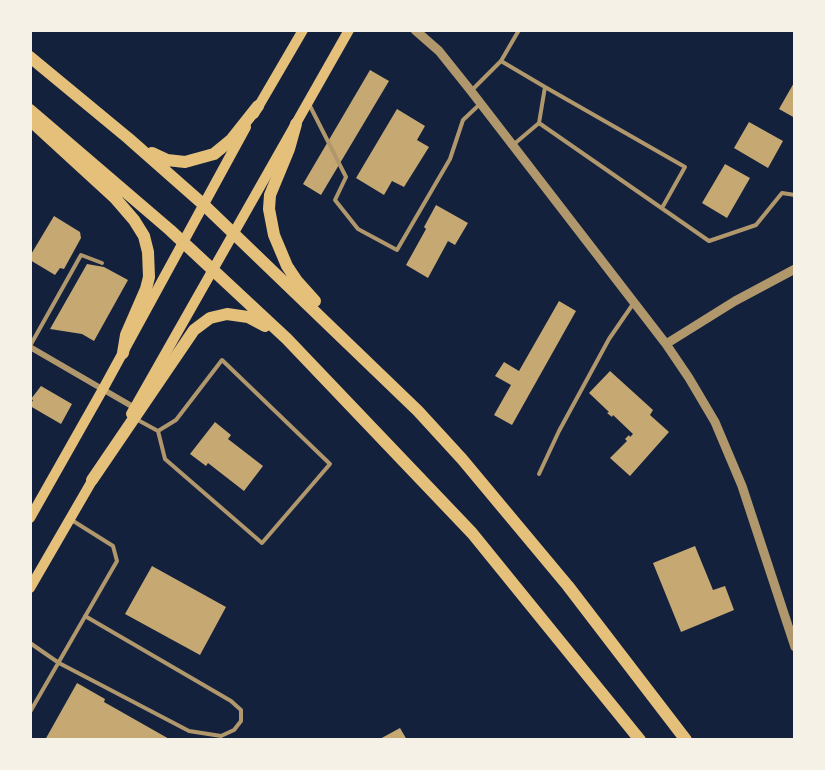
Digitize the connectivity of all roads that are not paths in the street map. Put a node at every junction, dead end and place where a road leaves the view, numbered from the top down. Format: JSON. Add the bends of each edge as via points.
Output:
{"nodes":[{"id":1,"x":303,"y":30,"type":"edge"},
{"id":2,"x":349,"y":30,"type":"edge"},
{"id":3,"x":415,"y":30,"type":"edge"},
{"id":4,"x":519,"y":30,"type":"edge"},
{"id":5,"x":30,"y":57,"type":"edge"},
{"id":6,"x":501,"y":62,"type":"junction"},
{"id":7,"x":545,"y":87,"type":"junction"},
{"id":8,"x":471,"y":91,"type":"junction"},
{"id":9,"x":308,"y":103,"type":"junction"},
{"id":10,"x":481,"y":104,"type":"junction"},
{"id":11,"x":258,"y":106,"type":"junction"},
{"id":12,"x":30,"y":110,"type":"edge"},
{"id":13,"x":30,"y":120,"type":"edge"},
{"id":14,"x":539,"y":123,"type":"junction"},
{"id":15,"x":296,"y":124,"type":"junction"},
{"id":16,"x":119,"y":131,"type":"junction"},
{"id":17,"x":513,"y":146,"type":"junction"},
{"id":18,"x":795,"y":195,"type":"edge"},
{"id":19,"x":204,"y":205,"type":"junction"},
{"id":20,"x":662,"y":208,"type":"junction"},
{"id":21,"x":235,"y":233,"type":"junction"},
{"id":22,"x":183,"y":242,"type":"junction"},
{"id":23,"x":102,"y":263,"type":"dead end"},
{"id":24,"x":795,"y":268,"type":"edge"},
{"id":25,"x":213,"y":270,"type":"junction"},
{"id":26,"x":634,"y":303,"type":"junction"},
{"id":27,"x":287,"y":339,"type":"junction"},
{"id":28,"x":666,"y":344,"type":"junction"},
{"id":29,"x":30,"y":346,"type":"edge"},
{"id":30,"x":123,"y":353,"type":"junction"},
{"id":31,"x":103,"y":389,"type":"junction"},
{"id":32,"x":418,"y":411,"type":"junction"},
{"id":33,"x":134,"y":412,"type":"junction"},
{"id":34,"x":158,"y":431,"type":"junction"},
{"id":35,"x":539,"y":474,"type":"dead end"},
{"id":36,"x":92,"y":480,"type":"joint"},
{"id":37,"x":30,"y":518,"type":"edge"},
{"id":38,"x":70,"y":519,"type":"junction"},
{"id":39,"x":30,"y":588,"type":"edge"},
{"id":40,"x":85,"y":616,"type":"junction"},
{"id":41,"x":30,"y":643,"type":"edge"},
{"id":42,"x":795,"y":647,"type":"edge"},
{"id":43,"x":58,"y":663,"type":"junction"},
{"id":44,"x":30,"y":712,"type":"edge"},
{"id":45,"x":640,"y":740,"type":"edge"},
{"id":46,"x":687,"y":740,"type":"edge"}],
"edges":[{"from":1,"to":11,"type":"main road"},
{"from":2,"to":9,"type":"main road"},
{"from":3,"to":8,"type":"street","via":[[439,51]]},
{"from":4,"to":6,"type":"lane"},
{"from":5,"to":16,"type":"highway"},
{"from":6,"to":7,"type":"lane"},
{"from":6,"to":8,"type":"lane"},
{"from":7,"to":14,"type":"lane"},
{"from":7,"to":20,"type":"lane","via":[[685,167]]},
{"from":8,"to":10,"type":"street"},
{"from":9,"to":10,"type":"lane","via":[[346,177],[335,200],[358,229],[397,250],[450,159],[463,120]]},
{"from":9,"to":15,"type":"main road"},
{"from":10,"to":17,"type":"street"},
{"from":11,"to":16,"type":"highway","via":[[223,148],[190,162],[162,158]]},
{"from":11,"to":19,"type":"main road"},
{"from":12,"to":22,"type":"highway"},
{"from":13,"to":30,"type":"highway","via":[[115,198],[144,236],[150,277],[126,335]]},
{"from":14,"to":17,"type":"lane"},
{"from":14,"to":20,"type":"lane"},
{"from":15,"to":21,"type":"main road"},
{"from":15,"to":32,"type":"highway","via":[[269,199],[280,252],[297,281]]},
{"from":16,"to":19,"type":"highway"},
{"from":17,"to":26,"type":"street"},
{"from":18,"to":20,"type":"lane","via":[[782,193],[756,225],[710,241]]},
{"from":19,"to":21,"type":"highway"},
{"from":19,"to":22,"type":"main road"},
{"from":21,"to":25,"type":"main road"},
{"from":21,"to":32,"type":"highway"},
{"from":22,"to":25,"type":"highway"},
{"from":22,"to":30,"type":"main road"},
{"from":23,"to":29,"type":"lane","via":[[81,255]]},
{"from":24,"to":28,"type":"street"},
{"from":25,"to":27,"type":"highway"},
{"from":25,"to":33,"type":"main road"},
{"from":26,"to":28,"type":"street"},
{"from":26,"to":35,"type":"lane","via":[[609,339]]},
{"from":27,"to":33,"type":"highway","via":[[243,315],[210,318],[190,334]]},
{"from":27,"to":45,"type":"highway","via":[[472,533]]},
{"from":28,"to":42,"type":"street","via":[[722,438]]},
{"from":29,"to":31,"type":"street"},
{"from":30,"to":31,"type":"main road"},
{"from":31,"to":33,"type":"street"},
{"from":31,"to":37,"type":"main road"},
{"from":32,"to":46,"type":"highway","via":[[561,578]]},
{"from":33,"to":34,"type":"lane"},
{"from":33,"to":36,"type":"highway"},
{"from":34,"to":34,"type":"lane","via":[[165,459],[262,543],[330,464],[222,360],[176,420]]},
{"from":36,"to":38,"type":"main road"},
{"from":38,"to":39,"type":"main road"},
{"from":38,"to":40,"type":"lane","via":[[113,546],[116,554],[117,561]]},
{"from":40,"to":43,"type":"lane"},
{"from":40,"to":43,"type":"lane","via":[[231,701],[241,710],[241,721],[221,736],[189,731]]},
{"from":41,"to":43,"type":"lane"},
{"from":43,"to":44,"type":"lane"}]}
